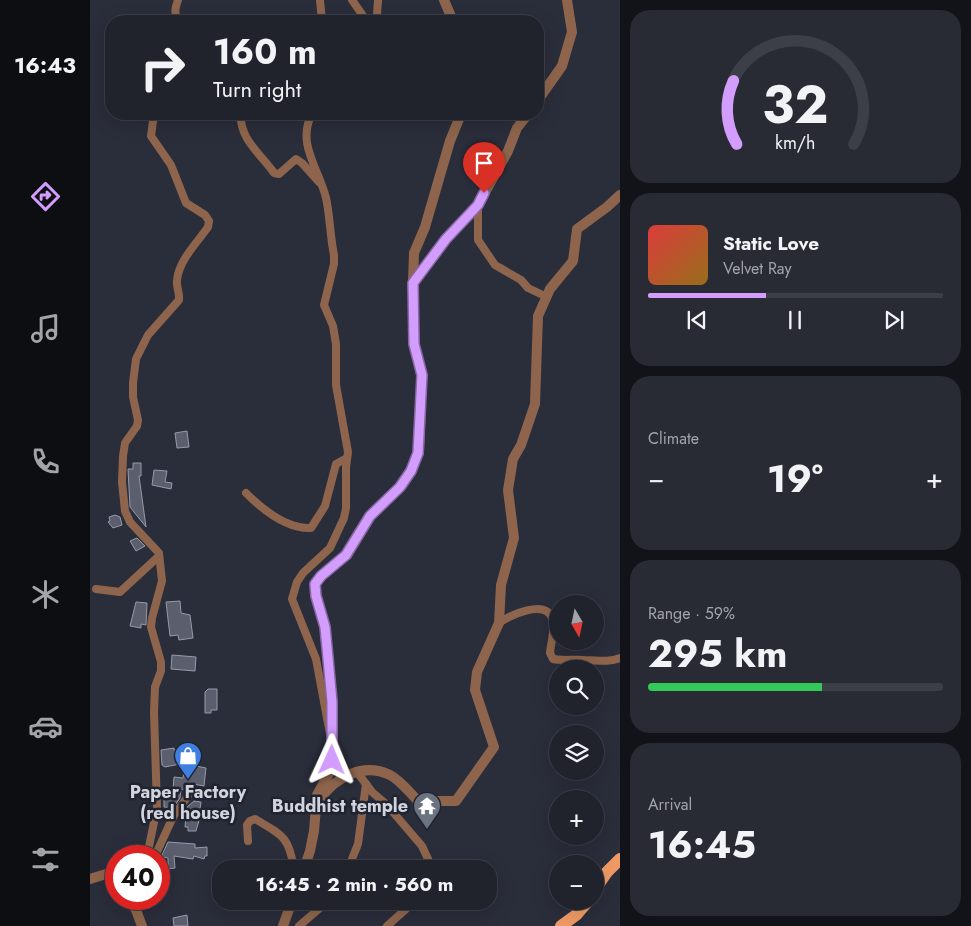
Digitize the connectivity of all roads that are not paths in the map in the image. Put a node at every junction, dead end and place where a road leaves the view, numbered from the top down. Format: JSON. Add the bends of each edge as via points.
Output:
{"nodes":[{"id":1,"x":178,"y":0,"type":"edge"},
{"id":2,"x":320,"y":0,"type":"edge"},
{"id":3,"x":352,"y":0,"type":"edge"},
{"id":4,"x":378,"y":0,"type":"edge"},
{"id":5,"x":444,"y":0,"type":"edge"},
{"id":6,"x":567,"y":0,"type":"edge"},
{"id":7,"x":176,"y":15,"type":"edge"},
{"id":8,"x":321,"y":15,"type":"edge"},
{"id":9,"x":362,"y":15,"type":"edge"},
{"id":10,"x":376,"y":15,"type":"edge"},
{"id":11,"x":450,"y":15,"type":"edge"},
{"id":12,"x":544,"y":92,"type":"edge"},
{"id":13,"x":153,"y":120,"type":"edge"},
{"id":14,"x":240,"y":120,"type":"edge"},
{"id":15,"x":309,"y":120,"type":"edge"},
{"id":16,"x":459,"y":120,"type":"edge"},
{"id":17,"x":524,"y":120,"type":"edge"},
{"id":18,"x":323,"y":186,"type":"junction"},
{"id":19,"x":620,"y":196,"type":"edge"},
{"id":20,"x":478,"y":205,"type":"junction"},
{"id":21,"x":413,"y":283,"type":"junction"},
{"id":22,"x":547,"y":297,"type":"junction"},
{"id":23,"x":348,"y":458,"type":"junction"},
{"id":24,"x":246,"y":493,"type":"dead end"},
{"id":25,"x":159,"y":556,"type":"junction"},
{"id":26,"x":96,"y":589,"type":"dead end"},
{"id":27,"x":499,"y":623,"type":"junction"},
{"id":28,"x":620,"y":658,"type":"edge"},
{"id":29,"x":333,"y":748,"type":"junction"},
{"id":30,"x":357,"y":772,"type":"junction"},
{"id":31,"x":366,"y":784,"type":"junction"},
{"id":32,"x":188,"y":796,"type":"dead end"},
{"id":33,"x":316,"y":807,"type":"junction"},
{"id":34,"x":248,"y":840,"type":"dead end"},
{"id":35,"x":149,"y":845,"type":"edge"},
{"id":36,"x":160,"y":845,"type":"edge"},
{"id":37,"x":620,"y":859,"type":"edge"},
{"id":38,"x":292,"y":860,"type":"edge"},
{"id":39,"x":307,"y":860,"type":"edge"},
{"id":40,"x":352,"y":860,"type":"edge"},
{"id":41,"x":428,"y":860,"type":"edge"},
{"id":42,"x":105,"y":875,"type":"edge"},
{"id":43,"x":604,"y":876,"type":"edge"},
{"id":44,"x":90,"y":879,"type":"edge"},
{"id":45,"x":135,"y":910,"type":"edge"},
{"id":46,"x":289,"y":910,"type":"edge"},
{"id":47,"x":318,"y":910,"type":"edge"},
{"id":48,"x":405,"y":910,"type":"edge"},
{"id":49,"x":580,"y":910,"type":"edge"},
{"id":50,"x":142,"y":926,"type":"edge"},
{"id":51,"x":283,"y":926,"type":"edge"},
{"id":52,"x":299,"y":926,"type":"edge"},
{"id":53,"x":388,"y":926,"type":"edge"},
{"id":54,"x":561,"y":926,"type":"edge"}],
"edges":[{"from":1,"to":7,"type":"street"},
{"from":2,"to":8,"type":"street"},
{"from":3,"to":9,"type":"street"},
{"from":4,"to":10,"type":"street"},
{"from":5,"to":11,"type":"street"},
{"from":6,"to":12,"type":"street","via":[[572,32],[562,66]]},
{"from":13,"to":25,"type":"street","via":[[151,136],[171,165],[186,203],[209,221],[180,270],[177,279],[179,300],[148,335],[136,359],[133,397],[138,420],[125,443],[123,495],[130,522]]},
{"from":14,"to":18,"type":"street","via":[[242,131],[274,172],[279,174],[296,159]]},
{"from":15,"to":18,"type":"street","via":[[307,148]]},
{"from":16,"to":21,"type":"street","via":[[414,253]]},
{"from":17,"to":20,"type":"street"},
{"from":18,"to":23,"type":"street","via":[[334,255],[324,305],[336,344],[336,385]]},
{"from":19,"to":22,"type":"street","via":[[577,229],[573,261]]},
{"from":20,"to":21,"type":"street","via":[[446,239]]},
{"from":20,"to":22,"type":"street","via":[[478,240],[495,265]]},
{"from":21,"to":29,"type":"street","via":[[414,344],[422,375],[418,453],[400,487],[370,516],[346,555],[315,584],[326,635]]},
{"from":22,"to":27,"type":"street","via":[[538,316],[535,404],[513,459],[508,490],[514,538],[501,586]]},
{"from":23,"to":24,"type":"street","via":[[336,464],[325,506],[311,528],[300,528],[264,510]]},
{"from":23,"to":29,"type":"street","via":[[344,518],[330,548],[296,582],[292,599],[316,659]]},
{"from":25,"to":26,"type":"street","via":[[120,592]]},
{"from":25,"to":35,"type":"street","via":[[162,581],[151,627],[161,662],[154,712],[157,800]]},
{"from":27,"to":28,"type":"street","via":[[520,612],[544,610],[553,619],[550,653],[553,658],[608,661]]},
{"from":27,"to":30,"type":"street","via":[[477,672],[475,690],[494,747],[456,801],[418,801],[391,775],[370,768]]},
{"from":29,"to":33,"type":"street","via":[[332,768],[317,795]]},
{"from":30,"to":31,"type":"street"},
{"from":30,"to":33,"type":"street","via":[[342,776],[330,786]]},
{"from":31,"to":40,"type":"street","via":[[358,844]]},
{"from":31,"to":41,"type":"street","via":[[422,846]]},
{"from":32,"to":36,"type":"street"},
{"from":33,"to":39,"type":"street"},
{"from":34,"to":38,"type":"street","via":[[247,825],[255,820],[284,838]]},
{"from":37,"to":43,"type":"main road"},
{"from":42,"to":44,"type":"street"},
{"from":45,"to":50,"type":"street"},
{"from":46,"to":51,"type":"street"},
{"from":47,"to":52,"type":"street"},
{"from":48,"to":53,"type":"street"},
{"from":49,"to":54,"type":"main road"}]}
